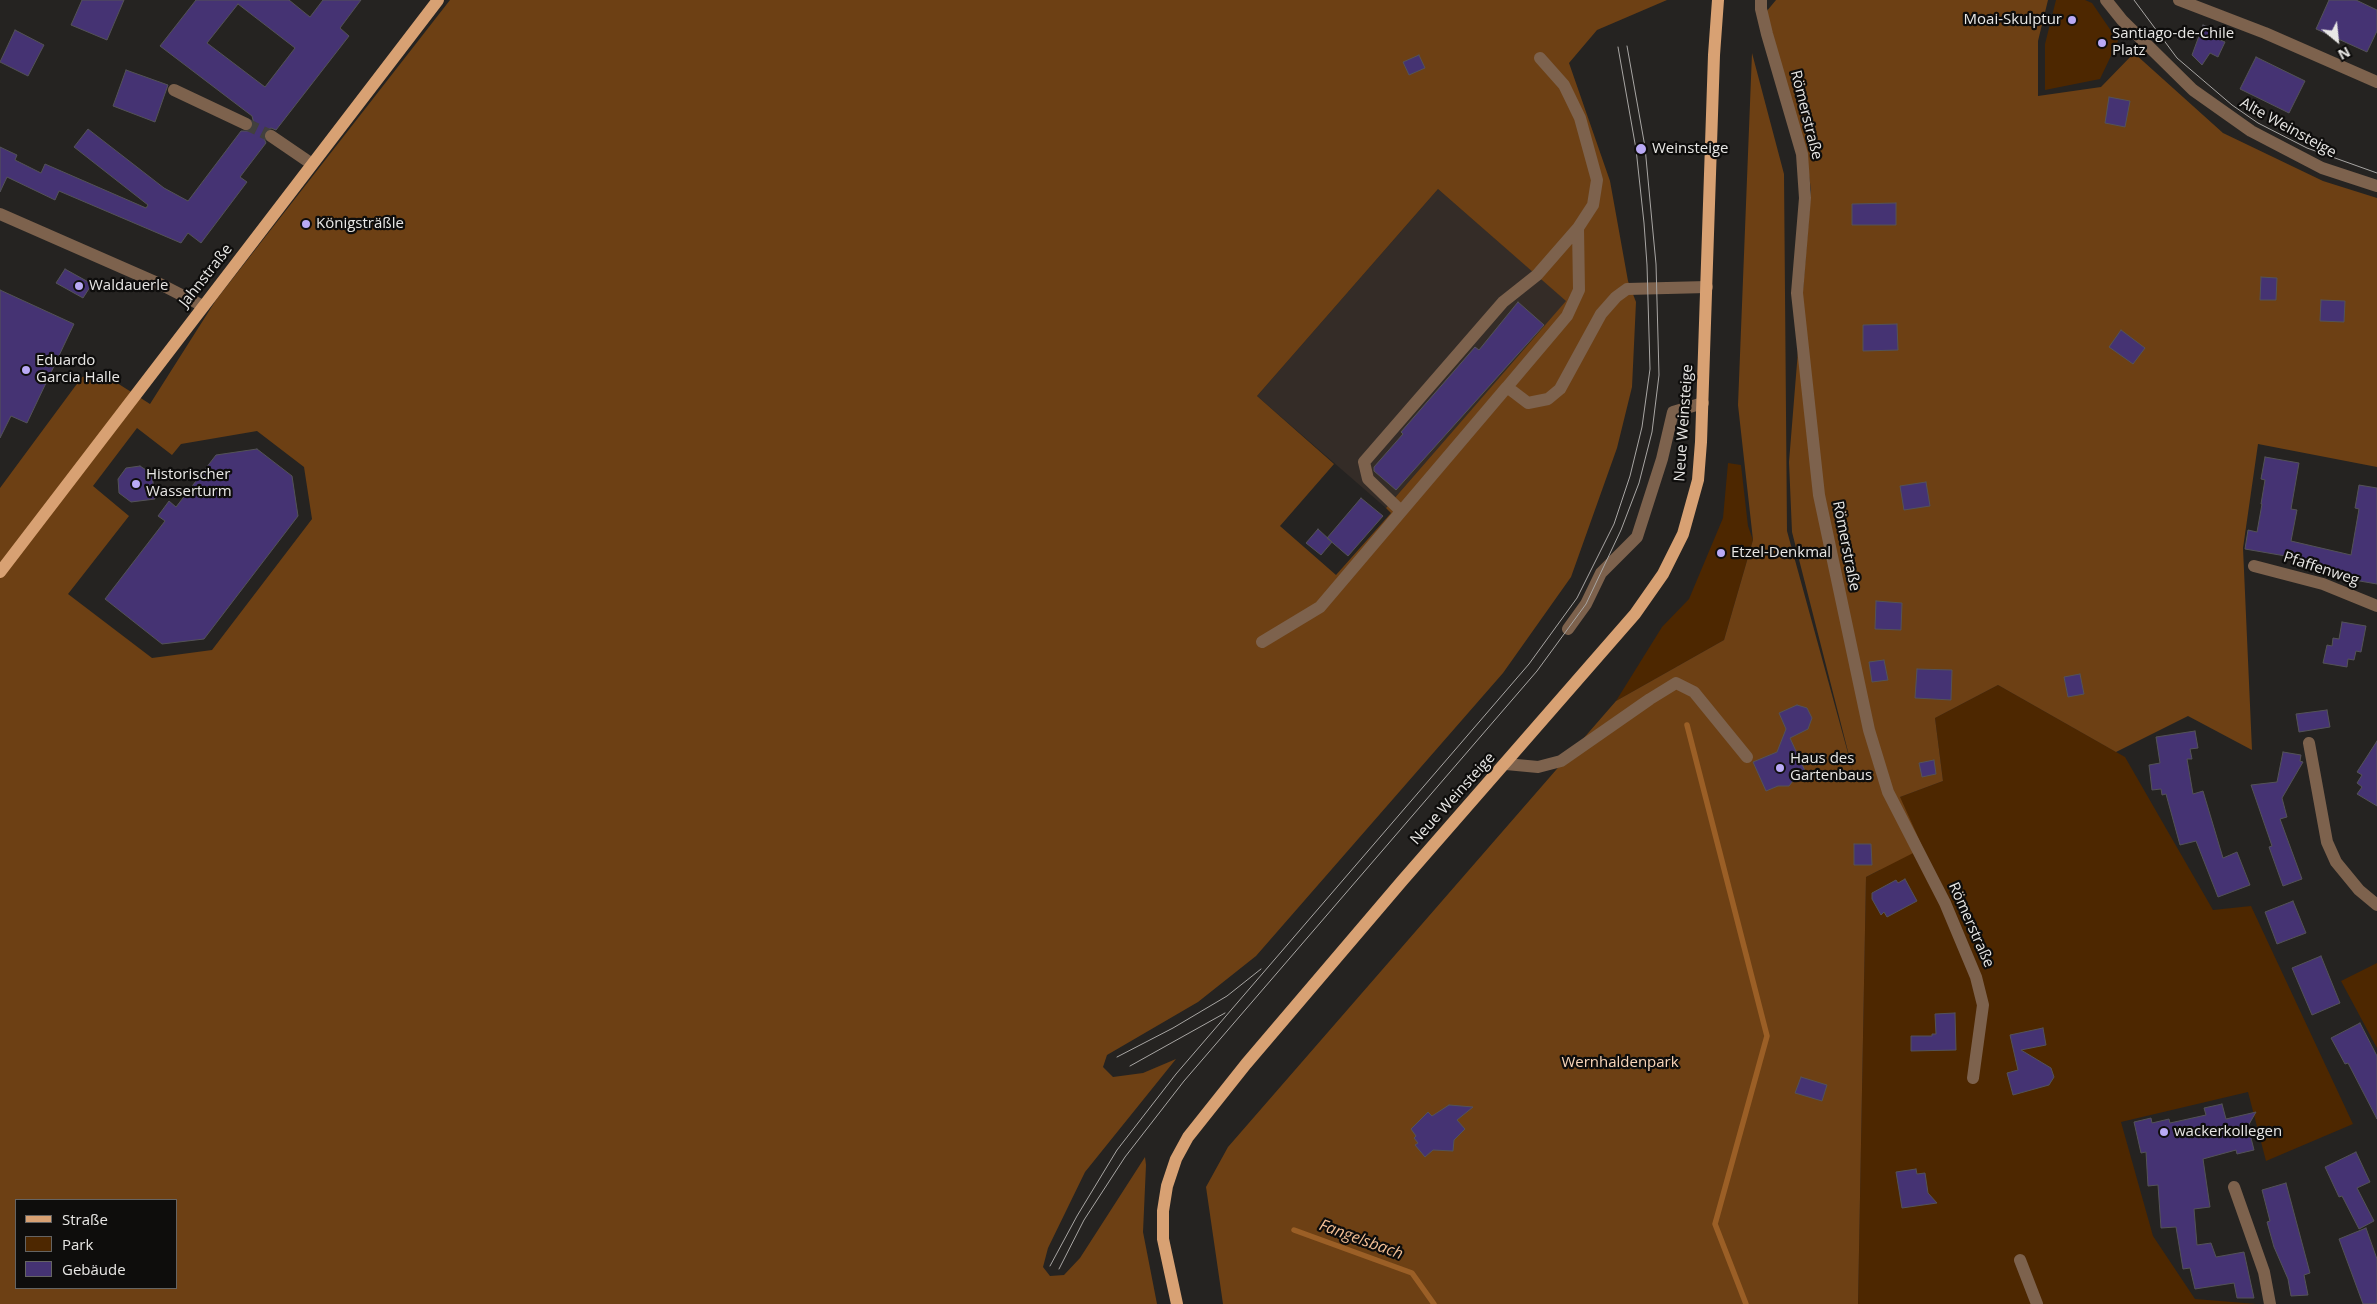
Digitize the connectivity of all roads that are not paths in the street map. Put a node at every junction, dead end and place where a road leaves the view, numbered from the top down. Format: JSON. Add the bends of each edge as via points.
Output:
{"nodes":[{"id":1,"x":438,"y":0,"type":"edge"},
{"id":2,"x":1718,"y":0,"type":"edge"},
{"id":3,"x":1761,"y":0,"type":"edge"},
{"id":4,"x":2106,"y":0,"type":"edge"},
{"id":5,"x":2179,"y":0,"type":"edge"},
{"id":6,"x":1540,"y":58,"type":"dead end"},
{"id":7,"x":2377,"y":82,"type":"edge"},
{"id":8,"x":174,"y":90,"type":"dead end"},
{"id":9,"x":246,"y":124,"type":"tunnel mouth"},
{"id":10,"x":271,"y":136,"type":"tunnel mouth"},
{"id":11,"x":312,"y":164,"type":"junction"},
{"id":12,"x":2377,"y":186,"type":"edge"},
{"id":13,"x":0,"y":214,"type":"edge"},
{"id":14,"x":1578,"y":228,"type":"junction"},
{"id":15,"x":1707,"y":287,"type":"junction"},
{"id":16,"x":203,"y":306,"type":"junction"},
{"id":17,"x":1507,"y":388,"type":"junction"},
{"id":18,"x":1703,"y":403,"type":"junction"},
{"id":19,"x":1401,"y":511,"type":"junction"},
{"id":20,"x":2254,"y":566,"type":"dead end"},
{"id":21,"x":0,"y":572,"type":"edge"},
{"id":22,"x":2377,"y":606,"type":"edge"},
{"id":23,"x":1568,"y":629,"type":"dead end"},
{"id":24,"x":1262,"y":642,"type":"dead end"},
{"id":25,"x":2309,"y":743,"type":"dead end"},
{"id":26,"x":1746,"y":757,"type":"dead end"},
{"id":27,"x":1506,"y":764,"type":"junction"},
{"id":28,"x":2377,"y":905,"type":"edge"},
{"id":29,"x":1973,"y":1078,"type":"dead end"},
{"id":30,"x":2234,"y":1187,"type":"dead end"},
{"id":31,"x":2020,"y":1260,"type":"dead end"},
{"id":32,"x":1176,"y":1304,"type":"edge"},
{"id":33,"x":2037,"y":1304,"type":"edge"},
{"id":34,"x":2270,"y":1304,"type":"edge"}],
"edges":[{"from":1,"to":11,"type":"main road","name":"Jahnstraße"},
{"from":2,"to":15,"type":"main road","name":"Neue Weinsteige"},
{"from":3,"to":29,"type":"street","name":"Römerstraße","via":[[1767,34],[1802,154],[1805,198],[1796,293],[1821,504],[1869,730],[1888,792],[1945,903],[1976,976],[1983,1005]]},
{"from":4,"to":12,"type":"street","name":"Alte Weinsteige","via":[[2193,90],[2251,130],[2322,168]]},
{"from":5,"to":7,"type":"street"},
{"from":6,"to":14,"type":"street","via":[[1564,85],[1580,118],[1597,180],[1593,205]]},
{"from":8,"to":9,"type":"street"},
{"from":10,"to":11,"type":"street"},
{"from":11,"to":16,"type":"main road","name":"Jahnstraße"},
{"from":13,"to":16,"type":"street"},
{"from":14,"to":17,"type":"street","via":[[1580,290],[1567,316]]},
{"from":14,"to":19,"type":"street","via":[[1537,275],[1503,302],[1364,462],[1368,479]]},
{"from":15,"to":17,"type":"street","via":[[1627,289],[1602,314],[1560,389],[1548,400],[1528,403]]},
{"from":15,"to":18,"type":"main road","name":"Neue Weinsteige"},
{"from":16,"to":21,"type":"main road","name":"Jahnstraße"},
{"from":17,"to":19,"type":"street"},
{"from":18,"to":23,"type":"street","via":[[1673,412],[1662,459],[1637,536],[1601,573],[1586,604]]},
{"from":18,"to":27,"type":"main road","name":"Neue Weinsteige","via":[[1698,480],[1683,534],[1663,574],[1635,614]]},
{"from":19,"to":24,"type":"street","via":[[1320,607]]},
{"from":20,"to":22,"type":"street","name":"Pfaffenweg","via":[[2323,584]]},
{"from":25,"to":28,"type":"street","via":[[2327,842],[2336,862],[2359,890]]},
{"from":26,"to":27,"type":"street","via":[[1694,692],[1676,684],[1561,761],[1538,767]]},
{"from":27,"to":32,"type":"main road","name":"Neue Weinsteige","via":[[1246,1064],[1188,1137],[1176,1159],[1163,1211],[1163,1239]]},
{"from":30,"to":34,"type":"street","via":[[2264,1272]]},
{"from":31,"to":33,"type":"street"}]}
